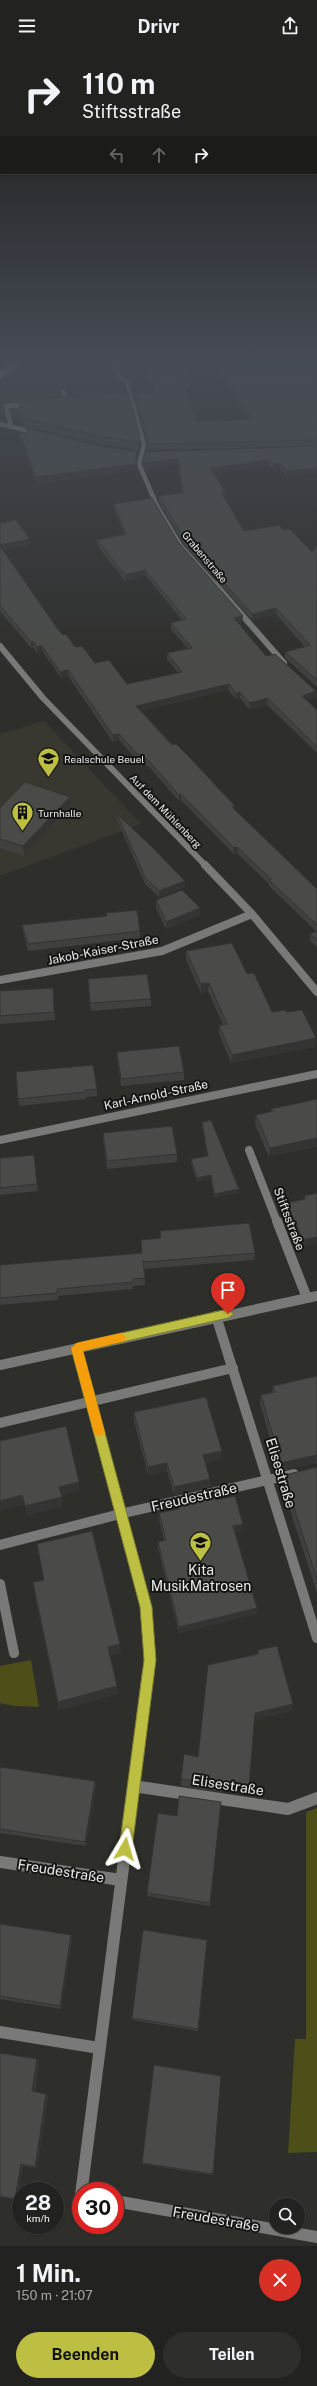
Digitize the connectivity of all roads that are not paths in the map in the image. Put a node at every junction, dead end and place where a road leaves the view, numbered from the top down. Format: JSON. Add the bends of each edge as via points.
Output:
{"nodes":[{"id":1,"x":140,"y":466,"type":"edge"},
{"id":2,"x":0,"y":646,"type":"edge"},
{"id":3,"x":291,"y":670,"type":"edge"},
{"id":4,"x":252,"y":914,"type":"junction"},
{"id":5,"x":0,"y":980,"type":"edge"},
{"id":6,"x":317,"y":992,"type":"edge"},
{"id":7,"x":317,"y":1074,"type":"edge"},
{"id":8,"x":0,"y":1140,"type":"edge"},
{"id":9,"x":249,"y":1150,"type":"dead end"},
{"id":10,"x":317,"y":1296,"type":"edge"},
{"id":11,"x":307,"y":1298,"type":"junction"},
{"id":12,"x":216,"y":1316,"type":"junction"},
{"id":13,"x":77,"y":1348,"type":"junction"},
{"id":14,"x":0,"y":1365,"type":"edge"},
{"id":15,"x":233,"y":1368,"type":"junction"},
{"id":16,"x":91,"y":1402,"type":"junction"},
{"id":17,"x":0,"y":1423,"type":"edge"},
{"id":18,"x":303,"y":1472,"type":"edge"},
{"id":19,"x":268,"y":1480,"type":"junction"},
{"id":20,"x":120,"y":1514,"type":"junction"},
{"id":21,"x":0,"y":1545,"type":"edge"},
{"id":22,"x":0,"y":1584,"type":"edge"},
{"id":23,"x":317,"y":1638,"type":"edge"},
{"id":24,"x":14,"y":1653,"type":"dead end"},
{"id":25,"x":133,"y":1786,"type":"junction"},
{"id":26,"x":317,"y":1798,"type":"edge"},
{"id":27,"x":0,"y":1862,"type":"edge"},
{"id":28,"x":121,"y":1880,"type":"junction"},
{"id":29,"x":0,"y":2032,"type":"edge"},
{"id":30,"x":100,"y":2048,"type":"junction"},
{"id":31,"x":83,"y":2182,"type":"edge"},
{"id":32,"x":124,"y":2203,"type":"edge"},
{"id":33,"x":317,"y":2237,"type":"edge"}],
"edges":[{"from":1,"to":3,"type":"street","name":"Grabenstraße","via":[[157,506],[181,546]]},
{"from":2,"to":4,"type":"street","name":"Auf dem Mühlenberg","via":[[43,698]]},
{"from":4,"to":5,"type":"street","name":"Jakob-Kaiser-Straße","via":[[162,951]]},
{"from":4,"to":6,"type":"street","name":"Auf dem Mühlenberg"},
{"from":7,"to":8,"type":"street","name":"Karl-Arnold-Straße"},
{"from":9,"to":11,"type":"street","name":"Stiftsstraße"},
{"from":10,"to":11,"type":"street"},
{"from":11,"to":12,"type":"street"},
{"from":12,"to":13,"type":"street"},
{"from":12,"to":15,"type":"street","name":"Elisestraße"},
{"from":13,"to":14,"type":"street"},
{"from":13,"to":16,"type":"street","name":"Freudestraße"},
{"from":15,"to":16,"type":"street"},
{"from":15,"to":19,"type":"street","name":"Elisestraße"},
{"from":16,"to":17,"type":"street"},
{"from":16,"to":20,"type":"street","name":"Freudestraße"},
{"from":18,"to":19,"type":"street","name":"Freudestraße"},
{"from":19,"to":20,"type":"street","name":"Freudestraße"},
{"from":19,"to":23,"type":"street","name":"Elisestraße"},
{"from":20,"to":21,"type":"street","name":"Freudestraße"},
{"from":20,"to":25,"type":"street","name":"Freudestraße","via":[[146,1607],[150,1660]]},
{"from":22,"to":24,"type":"street"},
{"from":25,"to":26,"type":"street","name":"Elisestraße","via":[[288,1810]]},
{"from":25,"to":28,"type":"street","name":"Freudestraße"},
{"from":27,"to":28,"type":"street","name":"Freudestraße"},
{"from":28,"to":30,"type":"street","name":"Freudestraße"},
{"from":29,"to":30,"type":"street"},
{"from":30,"to":31,"type":"street","name":"Freudestraße"},
{"from":32,"to":33,"type":"street","name":"Freudestraße"}]}
